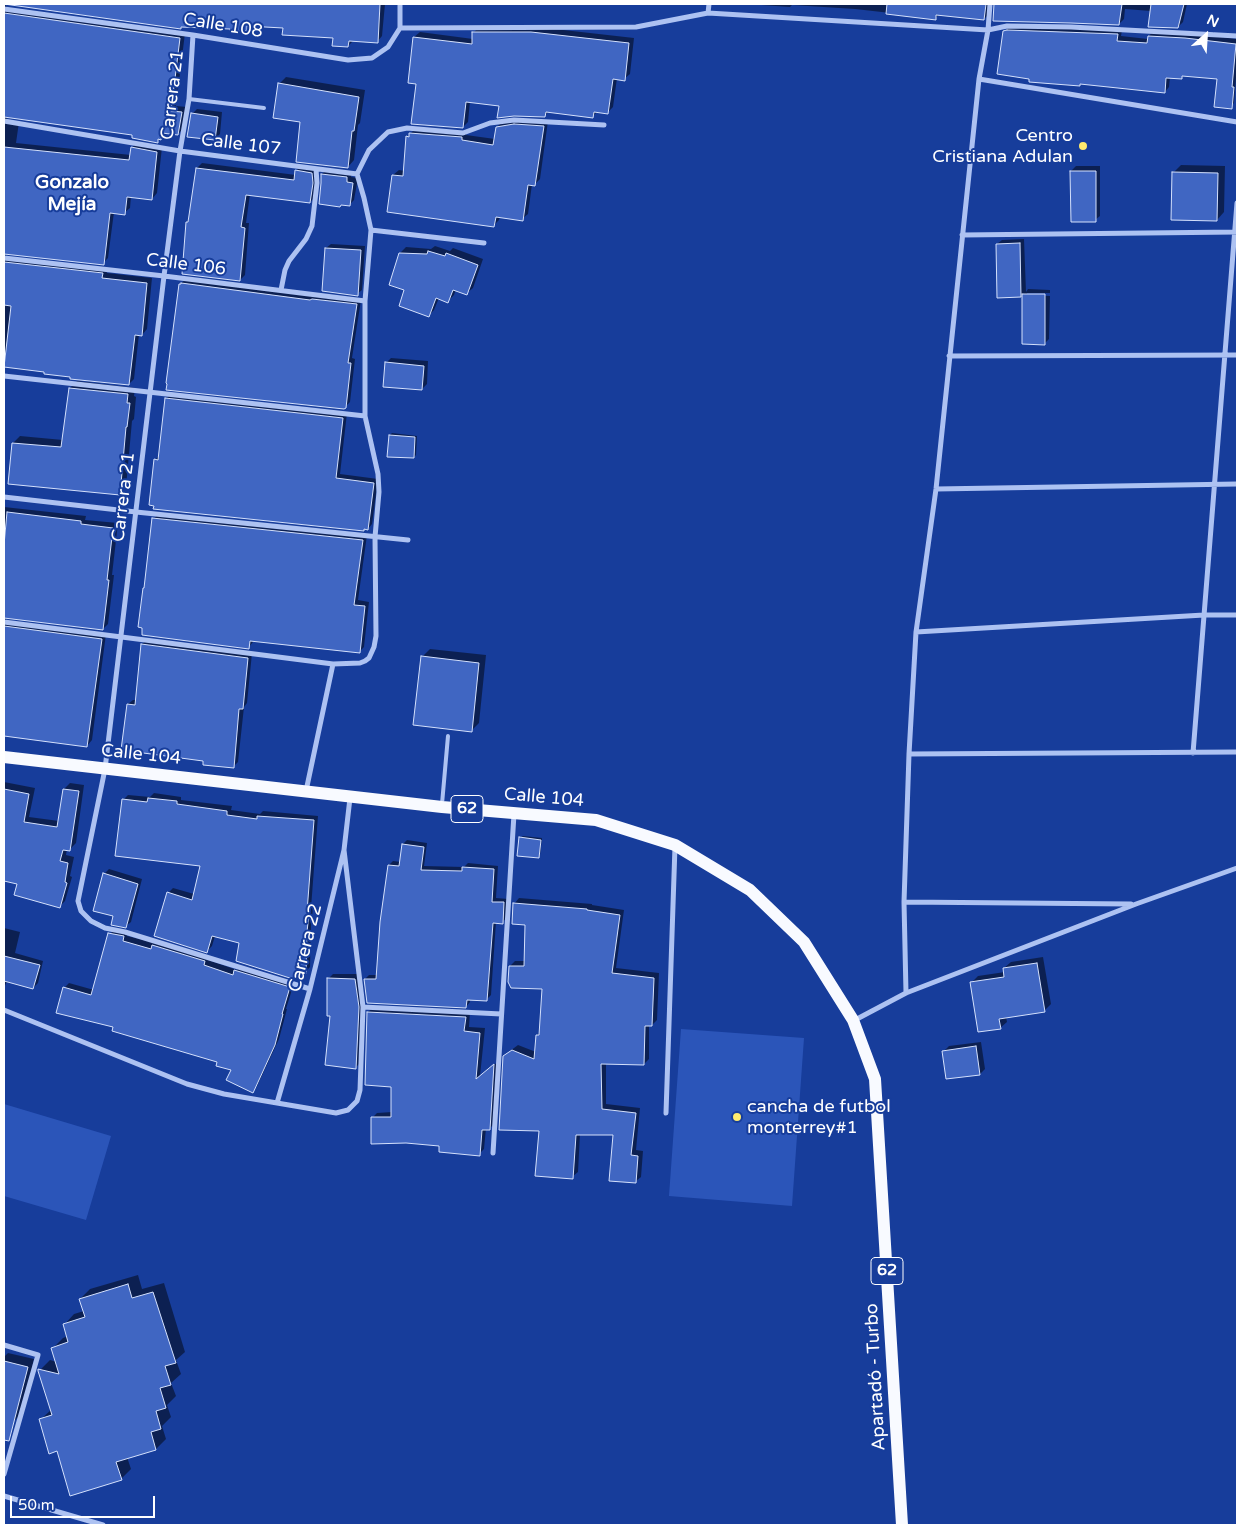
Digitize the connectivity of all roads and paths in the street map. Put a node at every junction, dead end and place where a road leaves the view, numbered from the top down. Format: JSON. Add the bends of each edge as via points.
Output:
{"nodes":[{"id":1,"x":400,"y":4,"type":"edge"},
{"id":2,"x":709,"y":4,"type":"edge"},
{"id":3,"x":990,"y":4,"type":"edge"},
{"id":4,"x":4,"y":9,"type":"edge"},
{"id":5,"x":708,"y":13,"type":"junction"},
{"id":6,"x":400,"y":28,"type":"junction"},
{"id":7,"x":988,"y":30,"type":"junction"},
{"id":8,"x":194,"y":35,"type":"junction"},
{"id":9,"x":1237,"y":36,"type":"edge"},
{"id":10,"x":979,"y":79,"type":"junction"},
{"id":11,"x":189,"y":99,"type":"junction"},
{"id":12,"x":264,"y":108,"type":"dead end"},
{"id":13,"x":4,"y":121,"type":"edge"},
{"id":14,"x":1237,"y":122,"type":"edge"},
{"id":15,"x":604,"y":125,"type":"dead end"},
{"id":16,"x":180,"y":152,"type":"junction"},
{"id":17,"x":316,"y":169,"type":"junction"},
{"id":18,"x":357,"y":174,"type":"junction"},
{"id":19,"x":1237,"y":202,"type":"edge"},
{"id":20,"x":371,"y":230,"type":"junction"},
{"id":21,"x":1236,"y":232,"type":"edge"},
{"id":22,"x":962,"y":235,"type":"junction"},
{"id":23,"x":484,"y":243,"type":"dead end"},
{"id":24,"x":4,"y":258,"type":"edge"},
{"id":25,"x":164,"y":276,"type":"junction"},
{"id":26,"x":281,"y":290,"type":"junction"},
{"id":27,"x":364,"y":301,"type":"junction"},
{"id":28,"x":1225,"y":355,"type":"junction"},
{"id":29,"x":1237,"y":355,"type":"edge"},
{"id":30,"x":950,"y":356,"type":"junction"},
{"id":31,"x":4,"y":376,"type":"edge"},
{"id":32,"x":151,"y":391,"type":"junction"},
{"id":33,"x":365,"y":416,"type":"junction"},
{"id":34,"x":1215,"y":484,"type":"junction"},
{"id":35,"x":1237,"y":484,"type":"edge"},
{"id":36,"x":936,"y":489,"type":"junction"},
{"id":37,"x":4,"y":497,"type":"edge"},
{"id":38,"x":136,"y":512,"type":"junction"},
{"id":39,"x":375,"y":537,"type":"junction"},
{"id":40,"x":408,"y":540,"type":"dead end"},
{"id":41,"x":1204,"y":615,"type":"junction"},
{"id":42,"x":1237,"y":615,"type":"edge"},
{"id":43,"x":4,"y":622,"type":"edge"},
{"id":44,"x":916,"y":632,"type":"junction"},
{"id":45,"x":121,"y":637,"type":"junction"},
{"id":46,"x":333,"y":664,"type":"junction"},
{"id":47,"x":448,"y":736,"type":"dead end"},
{"id":48,"x":1237,"y":752,"type":"edge"},
{"id":49,"x":1193,"y":753,"type":"junction"},
{"id":50,"x":909,"y":754,"type":"junction"},
{"id":51,"x":4,"y":757,"type":"edge"},
{"id":52,"x":105,"y":769,"type":"junction"},
{"id":53,"x":306,"y":791,"type":"junction"},
{"id":54,"x":350,"y":796,"type":"junction"},
{"id":55,"x":442,"y":806,"type":"junction"},
{"id":56,"x":514,"y":814,"type":"junction"},
{"id":57,"x":675,"y":845,"type":"junction"},
{"id":58,"x":344,"y":850,"type":"junction"},
{"id":59,"x":1237,"y":868,"type":"edge"},
{"id":60,"x":904,"y":902,"type":"junction"},
{"id":61,"x":1136,"y":904,"type":"junction"},
{"id":62,"x":310,"y":989,"type":"junction"},
{"id":63,"x":906,"y":993,"type":"junction"},
{"id":64,"x":363,"y":1007,"type":"junction"},
{"id":65,"x":4,"y":1010,"type":"edge"},
{"id":66,"x":501,"y":1014,"type":"junction"},
{"id":67,"x":853,"y":1020,"type":"junction"},
{"id":68,"x":277,"y":1103,"type":"junction"},
{"id":69,"x":666,"y":1113,"type":"dead end"},
{"id":70,"x":493,"y":1153,"type":"dead end"},
{"id":71,"x":4,"y":1346,"type":"edge"},
{"id":72,"x":4,"y":1474,"type":"edge"},
{"id":73,"x":4,"y":1496,"type":"edge"},
{"id":74,"x":103,"y":1525,"type":"edge"},
{"id":75,"x":902,"y":1525,"type":"edge"}],
"edges":[{"from":1,"to":6,"type":"street"},
{"from":2,"to":5,"type":"street"},
{"from":3,"to":7,"type":"street"},
{"from":4,"to":8,"type":"street","name":"Calle 108"},
{"from":5,"to":6,"type":"street","via":[[636,27]]},
{"from":5,"to":7,"type":"street"},
{"from":6,"to":8,"type":"street","name":"Calle 108","via":[[388,47],[372,58],[348,60]]},
{"from":7,"to":9,"type":"street","via":[[1007,26],[1072,27]]},
{"from":7,"to":10,"type":"street"},
{"from":8,"to":11,"type":"street","name":"Carrera 21"},
{"from":10,"to":14,"type":"street"},
{"from":10,"to":22,"type":"street"},
{"from":11,"to":12,"type":"lane"},
{"from":11,"to":16,"type":"street","name":"Carrera 21"},
{"from":13,"to":16,"type":"street","name":"Calle 107"},
{"from":15,"to":18,"type":"street","via":[[514,120],[490,123],[463,132],[407,128],[388,132],[369,150]]},
{"from":16,"to":17,"type":"street","name":"Calle 107"},
{"from":16,"to":25,"type":"street","name":"Carrera 21"},
{"from":17,"to":18,"type":"street","name":"Calle 107"},
{"from":17,"to":26,"type":"street","via":[[316,208],[312,226],[289,261]]},
{"from":18,"to":20,"type":"street"},
{"from":19,"to":21,"type":"street"},
{"from":20,"to":23,"type":"street"},
{"from":20,"to":27,"type":"street"},
{"from":21,"to":22,"type":"street"},
{"from":21,"to":28,"type":"street"},
{"from":22,"to":30,"type":"street"},
{"from":24,"to":25,"type":"street","name":"Calle 106"},
{"from":25,"to":26,"type":"street","name":"Calle 106"},
{"from":25,"to":32,"type":"street","name":"Carrera 21"},
{"from":26,"to":27,"type":"street","name":"Calle 106"},
{"from":27,"to":33,"type":"street"},
{"from":28,"to":29,"type":"street"},
{"from":28,"to":30,"type":"street"},
{"from":28,"to":34,"type":"street"},
{"from":30,"to":36,"type":"street"},
{"from":31,"to":32,"type":"street"},
{"from":32,"to":33,"type":"street"},
{"from":32,"to":38,"type":"street","name":"Carrera 21"},
{"from":33,"to":39,"type":"street","via":[[378,474]]},
{"from":34,"to":35,"type":"street"},
{"from":34,"to":36,"type":"street"},
{"from":34,"to":41,"type":"street"},
{"from":36,"to":44,"type":"street"},
{"from":37,"to":38,"type":"street"},
{"from":38,"to":39,"type":"street"},
{"from":38,"to":45,"type":"street","name":"Carrera 21"},
{"from":39,"to":40,"type":"street"},
{"from":39,"to":46,"type":"street","via":[[374,647],[369,658],[360,664]]},
{"from":41,"to":42,"type":"street"},
{"from":41,"to":44,"type":"street"},
{"from":41,"to":49,"type":"street"},
{"from":43,"to":45,"type":"street"},
{"from":44,"to":50,"type":"street"},
{"from":45,"to":46,"type":"street"},
{"from":45,"to":52,"type":"street","name":"Carrera 21"},
{"from":46,"to":53,"type":"street"},
{"from":47,"to":55,"type":"lane"},
{"from":48,"to":49,"type":"street"},
{"from":49,"to":50,"type":"street"},
{"from":50,"to":60,"type":"street"},
{"from":51,"to":52,"type":"main road","name":"Calle 104","number":"62"},
{"from":52,"to":53,"type":"main road","name":"Calle 104","number":"62"},
{"from":52,"to":62,"type":"street","name":"Carrera 21","via":[[78,902],[91,921],[105,928]]},
{"from":53,"to":54,"type":"main road","name":"Calle 104","number":"62"},
{"from":54,"to":55,"type":"main road","name":"Calle 104","number":"62"},
{"from":54,"to":58,"type":"street","name":"Carrera 22"},
{"from":55,"to":56,"type":"main road","name":"Calle 104","number":"62"},
{"from":56,"to":57,"type":"main road","name":"Calle 104","number":"62","via":[[596,820]]},
{"from":56,"to":66,"type":"street"},
{"from":57,"to":67,"type":"main road","name":"Calle 104","number":"62","via":[[750,890],[804,942]]},
{"from":57,"to":69,"type":"street"},
{"from":58,"to":62,"type":"street","name":"Carrera 22"},
{"from":58,"to":64,"type":"street"},
{"from":59,"to":61,"type":"street"},
{"from":60,"to":61,"type":"street"},
{"from":60,"to":63,"type":"street"},
{"from":61,"to":63,"type":"street"},
{"from":62,"to":68,"type":"street","name":"Carrera 22"},
{"from":63,"to":67,"type":"street"},
{"from":64,"to":66,"type":"street"},
{"from":64,"to":68,"type":"street","via":[[357,1101],[348,1110],[336,1113]]},
{"from":65,"to":68,"type":"street","via":[[187,1084]]},
{"from":66,"to":70,"type":"street"},
{"from":67,"to":75,"type":"main road","name":"Apartadó - Turbo","number":"62","via":[[875,1079]]},
{"from":71,"to":72,"type":"street","via":[[38,1355]]},
{"from":73,"to":74,"type":"street"}]}
